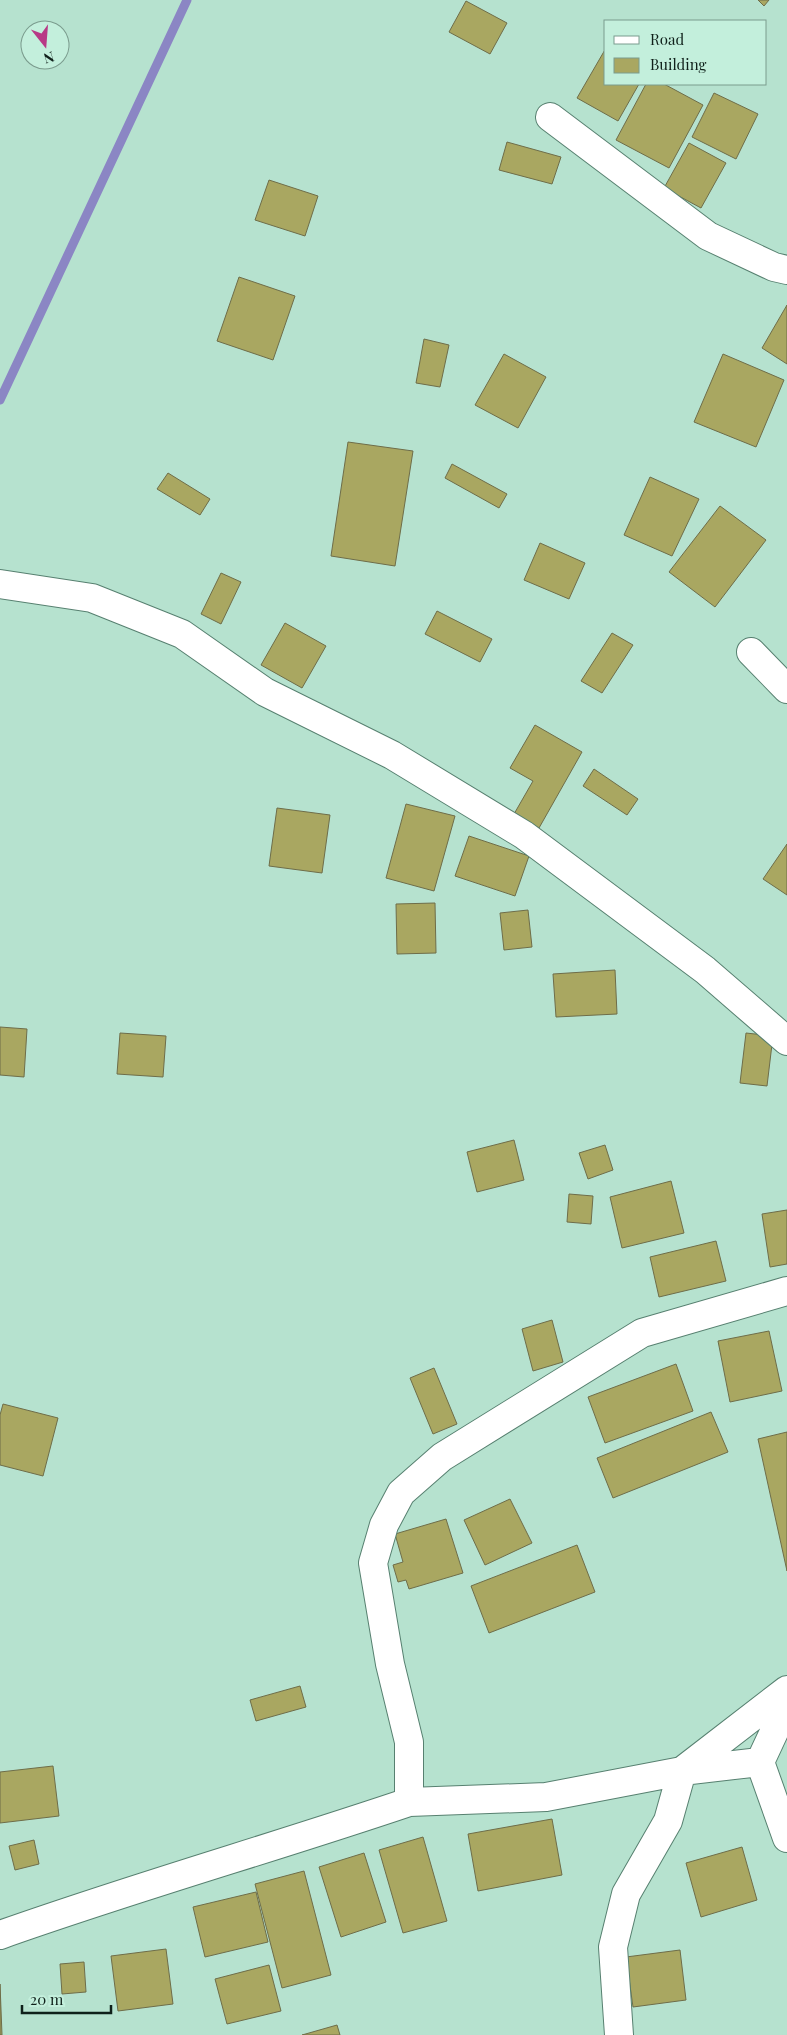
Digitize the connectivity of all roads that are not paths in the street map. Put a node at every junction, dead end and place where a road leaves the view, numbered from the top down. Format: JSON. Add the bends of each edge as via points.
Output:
{"nodes":[{"id":1,"x":550,"y":117,"type":"dead end"},
{"id":2,"x":787,"y":270,"type":"edge"},
{"id":3,"x":0,"y":584,"type":"edge"},
{"id":4,"x":751,"y":652,"type":"dead end"},
{"id":5,"x":787,"y":689,"type":"edge"},
{"id":6,"x":787,"y":1041,"type":"edge"},
{"id":7,"x":787,"y":1291,"type":"edge"},
{"id":8,"x":787,"y":1690,"type":"edge"},
{"id":9,"x":787,"y":1704,"type":"edge"},
{"id":10,"x":760,"y":1762,"type":"junction"},
{"id":11,"x":682,"y":1771,"type":"junction"},
{"id":12,"x":410,"y":1802,"type":"junction"},
{"id":13,"x":787,"y":1838,"type":"edge"},
{"id":14,"x":0,"y":1935,"type":"edge"},
{"id":15,"x":619,"y":2035,"type":"edge"}],
"edges":[{"from":1,"to":2,"type":"street","via":[[708,236]]},
{"from":3,"to":6,"type":"street","via":[[92,598],[182,634],[265,692],[392,755],[524,835],[705,970]]},
{"from":4,"to":5,"type":"street"},
{"from":7,"to":12,"type":"street","via":[[642,1333],[442,1457],[401,1493],[384,1525],[373,1563],[390,1664],[409,1742]]},
{"from":8,"to":11,"type":"street"},
{"from":9,"to":10,"type":"street"},
{"from":10,"to":11,"type":"street"},
{"from":10,"to":13,"type":"street"},
{"from":11,"to":12,"type":"street","via":[[546,1797]]},
{"from":11,"to":15,"type":"street","via":[[668,1821],[626,1894],[613,1947]]},
{"from":12,"to":14,"type":"street","via":[[147,1884]]}]}
